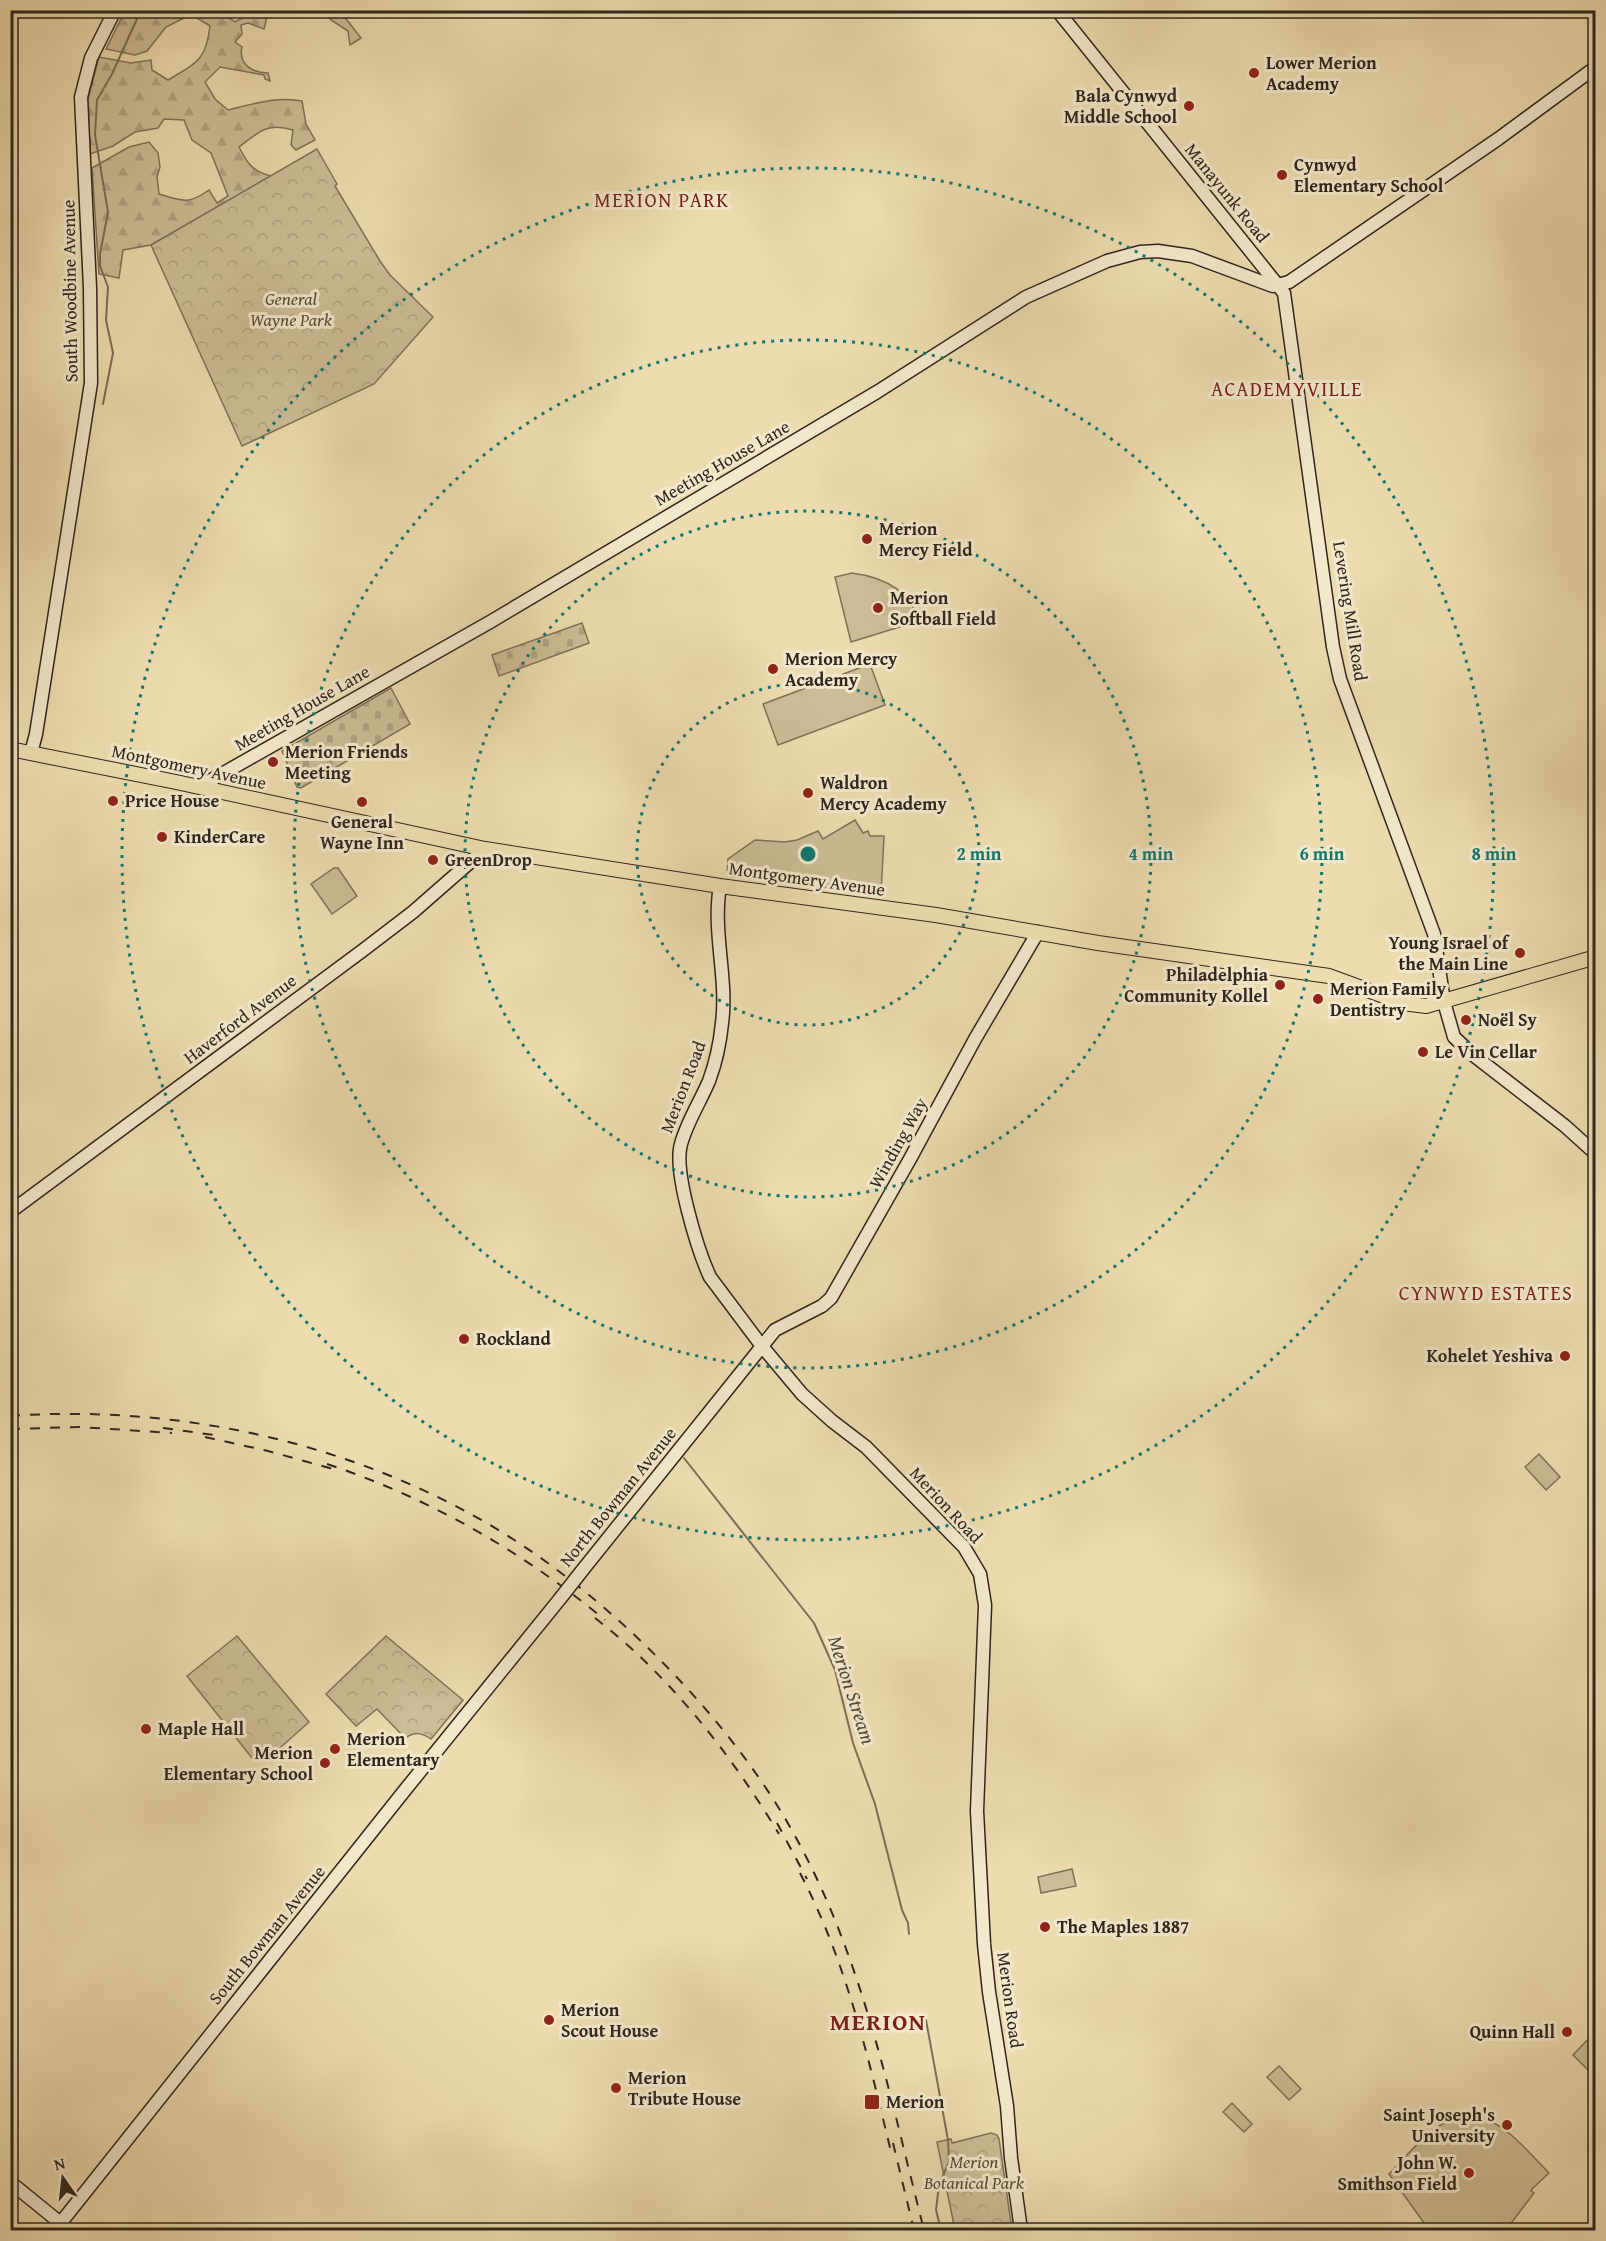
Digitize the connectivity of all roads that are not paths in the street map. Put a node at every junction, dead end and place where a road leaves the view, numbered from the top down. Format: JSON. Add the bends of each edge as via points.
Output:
{"nodes":[{"id":1,"x":115,"y":10,"type":"edge"},
{"id":2,"x":1057,"y":10,"type":"edge"},
{"id":3,"x":1596,"y":67,"type":"edge"},
{"id":4,"x":1278,"y":286,"type":"junction"},
{"id":5,"x":10,"y":749,"type":"edge"},
{"id":6,"x":31,"y":753,"type":"junction"},
{"id":7,"x":200,"y":787,"type":"junction"},
{"id":8,"x":485,"y":849,"type":"junction"},
{"id":9,"x":720,"y":886,"type":"junction"},
{"id":10,"x":1038,"y":932,"type":"junction"},
{"id":11,"x":1596,"y":957,"type":"edge"},
{"id":12,"x":1444,"y":1002,"type":"junction"},
{"id":13,"x":1596,"y":1154,"type":"edge"},
{"id":14,"x":10,"y":1212,"type":"edge"},
{"id":15,"x":761,"y":1345,"type":"junction"},
{"id":16,"x":502,"y":1671,"type":"joint"},
{"id":17,"x":10,"y":2182,"type":"edge"},
{"id":18,"x":62,"y":2228,"type":"edge"},
{"id":19,"x":1021,"y":2230,"type":"edge"}],
"edges":[{"from":1,"to":6,"type":"street","name":"South Woodbine Avenue","via":[[91,58],[81,97],[92,382]]},
{"from":2,"to":4,"type":"street","name":"Manayunk Road"},
{"from":3,"to":4,"type":"street","via":[[1498,139]]},
{"from":4,"to":7,"type":"street","name":"Meeting House Lane","via":[[1192,256],[1158,251],[1107,261],[1026,297],[877,392],[490,622]]},
{"from":4,"to":12,"type":"street","name":"Levering Mill Road","via":[[1285,297],[1340,679],[1434,934]]},
{"from":5,"to":6,"type":"main road","name":"Montgomery Avenue"},
{"from":6,"to":7,"type":"main road","name":"Montgomery Avenue"},
{"from":7,"to":8,"type":"main road","name":"Montgomery Avenue"},
{"from":8,"to":9,"type":"main road","name":"Montgomery Avenue"},
{"from":8,"to":14,"type":"street","name":"Haverford Avenue","via":[[371,944]]},
{"from":9,"to":10,"type":"main road","name":"Montgomery Avenue"},
{"from":9,"to":15,"type":"street","name":"Merion Road","via":[[723,1020],[719,1050],[679,1154],[692,1227],[707,1271]]},
{"from":10,"to":12,"type":"main road","name":"Montgomery Avenue","via":[[1329,976],[1411,1005]]},
{"from":10,"to":15,"type":"street","name":"Winding Way","via":[[831,1298],[775,1330]]},
{"from":11,"to":12,"type":"main road","name":"Montgomery Avenue"},
{"from":12,"to":13,"type":"street","name":"Levering Mill Road","via":[[1457,1041]]},
{"from":15,"to":16,"type":"street","name":"North Bowman Avenue","bridge":true},
{"from":15,"to":19,"type":"street","name":"Merion Road","via":[[802,1394],[866,1447],[964,1547],[980,1574],[985,1605],[977,1811],[984,1944]]},
{"from":16,"to":18,"type":"street","name":"South Bowman Avenue"},
{"from":17,"to":18,"type":"street"}]}
